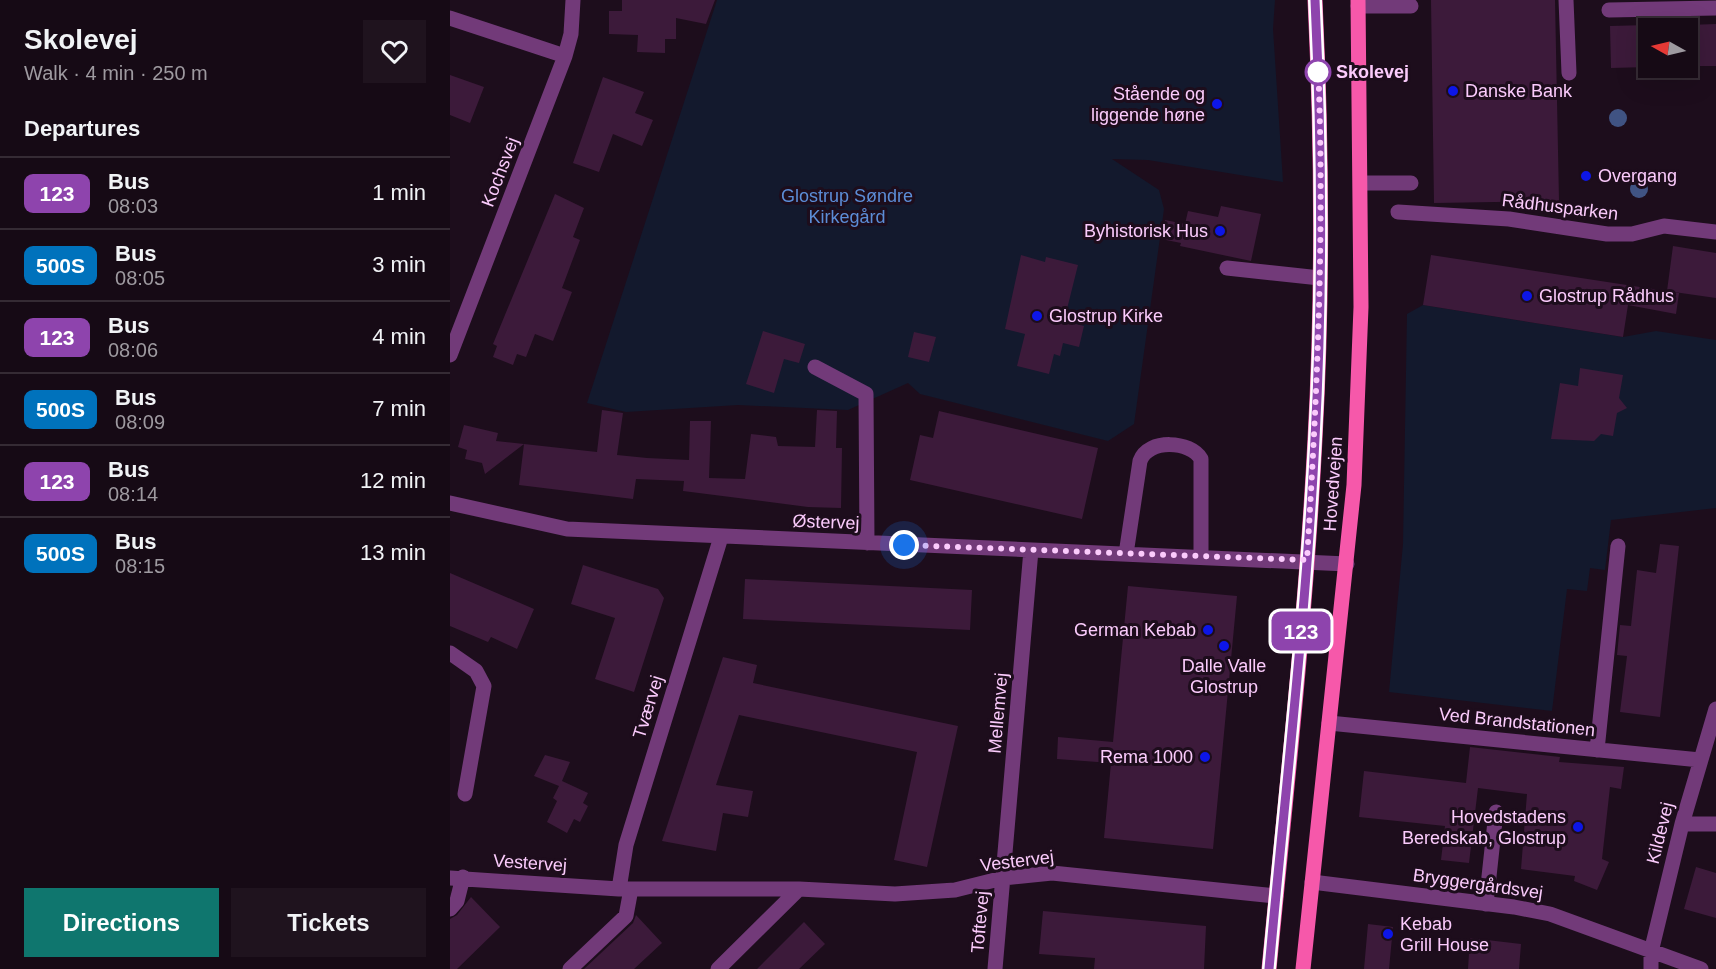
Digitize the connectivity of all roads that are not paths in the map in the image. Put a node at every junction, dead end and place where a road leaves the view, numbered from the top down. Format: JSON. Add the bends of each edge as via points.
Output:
{"nodes":[{"id":1,"x":573,"y":0,"type":"edge"},
{"id":2,"x":1315,"y":0,"type":"edge"},
{"id":3,"x":1566,"y":0,"type":"edge"},
{"id":4,"x":1358,"y":3,"type":"edge"},
{"id":5,"x":1411,"y":6,"type":"dead end"},
{"id":6,"x":1716,"y":8,"type":"edge"},
{"id":7,"x":1609,"y":10,"type":"dead end"},
{"id":8,"x":450,"y":18,"type":"edge"},
{"id":9,"x":565,"y":56,"type":"junction"},
{"id":10,"x":1569,"y":73,"type":"dead end"},
{"id":11,"x":1361,"y":183,"type":"junction"},
{"id":12,"x":1411,"y":183,"type":"dead end"},
{"id":13,"x":1398,"y":212,"type":"dead end"},
{"id":14,"x":1716,"y":232,"type":"edge"},
{"id":15,"x":1227,"y":268,"type":"dead end"},
{"id":16,"x":1320,"y":278,"type":"junction"},
{"id":17,"x":450,"y":355,"type":"edge"},
{"id":18,"x":815,"y":367,"type":"dead end"},
{"id":19,"x":450,"y":503,"type":"edge"},
{"id":20,"x":721,"y":537,"type":"junction"},
{"id":21,"x":867,"y":543,"type":"junction"},
{"id":22,"x":1617,"y":546,"type":"dead end"},
{"id":23,"x":1031,"y":550,"type":"junction"},
{"id":24,"x":1126,"y":554,"type":"junction"},
{"id":25,"x":1201,"y":556,"type":"junction"},
{"id":26,"x":1307,"y":560,"type":"junction"},
{"id":27,"x":1347,"y":564,"type":"junction"},
{"id":28,"x":450,"y":653,"type":"edge"},
{"id":29,"x":1716,"y":709,"type":"edge"},
{"id":30,"x":1329,"y":723,"type":"junction"},
{"id":31,"x":1597,"y":750,"type":"junction"},
{"id":32,"x":1701,"y":760,"type":"junction"},
{"id":33,"x":465,"y":794,"type":"dead end"},
{"id":34,"x":1496,"y":812,"type":"dead end"},
{"id":35,"x":1682,"y":824,"type":"junction"},
{"id":36,"x":1716,"y":824,"type":"edge"},
{"id":37,"x":457,"y":878,"type":"edge"},
{"id":38,"x":1003,"y":879,"type":"junction"},
{"id":39,"x":1312,"y":882,"type":"junction"},
{"id":40,"x":625,"y":889,"type":"junction"},
{"id":41,"x":799,"y":889,"type":"junction"},
{"id":42,"x":1276,"y":896,"type":"junction"},
{"id":43,"x":1486,"y":904,"type":"junction"},
{"id":44,"x":450,"y":909,"type":"edge"},
{"id":45,"x":1652,"y":952,"type":"junction"},
{"id":46,"x":570,"y":969,"type":"edge"},
{"id":47,"x":718,"y":969,"type":"edge"},
{"id":48,"x":995,"y":969,"type":"edge"},
{"id":49,"x":1269,"y":969,"type":"edge"},
{"id":50,"x":1303,"y":969,"type":"edge"},
{"id":51,"x":1651,"y":969,"type":"edge"},
{"id":52,"x":1701,"y":969,"type":"edge"}],
"edges":[{"from":1,"to":9,"type":"street","name":"Kochsvej"},
{"from":2,"to":16,"type":"main road","name":"Hovedvejen"},
{"from":3,"to":10,"type":"street"},
{"from":4,"to":5,"type":"street"},
{"from":4,"to":11,"type":"main road","name":"Hovedvejen"},
{"from":6,"to":7,"type":"street"},
{"from":8,"to":9,"type":"street"},
{"from":9,"to":17,"type":"street","name":"Kochsvej"},
{"from":11,"to":12,"type":"street"},
{"from":11,"to":27,"type":"main road","name":"Hovedvejen","via":[[1355,473]]},
{"from":13,"to":14,"type":"street","name":"Rådhusparken","via":[[1509,219],[1607,234],[1632,234],[1664,226]]},
{"from":15,"to":16,"type":"street"},
{"from":16,"to":26,"type":"main road","name":"Hovedvejen","via":[[1316,438]]},
{"from":18,"to":21,"type":"street","via":[[866,394]]},
{"from":19,"to":20,"type":"street","name":"Østervej","via":[[567,529]]},
{"from":20,"to":21,"type":"street","name":"Østervej"},
{"from":20,"to":40,"type":"street","name":"Tværvej","via":[[626,845]]},
{"from":21,"to":23,"type":"street","name":"Østervej"},
{"from":22,"to":31,"type":"street"},
{"from":23,"to":24,"type":"street","name":"Østervej"},
{"from":23,"to":38,"type":"street","name":"Mellemvej"},
{"from":24,"to":25,"type":"street","name":"Østervej"},
{"from":24,"to":25,"type":"street","via":[[1140,461],[1143,452],[1159,444],[1191,449],[1201,459]]},
{"from":25,"to":26,"type":"street","name":"Østervej"},
{"from":26,"to":27,"type":"street","name":"Østervej"},
{"from":26,"to":42,"type":"main road","name":"Hovedvejen"},
{"from":27,"to":30,"type":"main road","name":"Hovedvejen"},
{"from":28,"to":33,"type":"street","via":[[477,671],[484,686]]},
{"from":29,"to":32,"type":"street","name":"Kildevej"},
{"from":30,"to":31,"type":"street","name":"Ved Brandstationen"},
{"from":30,"to":39,"type":"main road","name":"Hovedvejen"},
{"from":31,"to":32,"type":"street","name":"Ved Brandstationen"},
{"from":32,"to":35,"type":"street","name":"Kildevej"},
{"from":34,"to":43,"type":"street"},
{"from":35,"to":36,"type":"street"},
{"from":35,"to":45,"type":"street","name":"Kildevej"},
{"from":37,"to":40,"type":"street","name":"Vestervej"},
{"from":37,"to":44,"type":"street","name":"Vestervej","via":[[457,902]]},
{"from":38,"to":41,"type":"street","name":"Vestervej","via":[[955,890],[895,894]]},
{"from":38,"to":42,"type":"street","name":"Vestervej","via":[[1052,873]]},
{"from":38,"to":48,"type":"street","name":"Toftevej"},
{"from":39,"to":43,"type":"street","name":"Bryggergårdsvej"},
{"from":39,"to":50,"type":"main road","name":"Hovedvejen"},
{"from":40,"to":41,"type":"street","name":"Vestervej"},
{"from":40,"to":46,"type":"street","via":[[626,916]]},
{"from":41,"to":47,"type":"street"},
{"from":42,"to":49,"type":"main road","name":"Hovedvejen"},
{"from":43,"to":45,"type":"street","name":"Bryggergårdsvej","via":[[1550,914]]},
{"from":45,"to":51,"type":"street","name":"Kildevej"},
{"from":45,"to":52,"type":"street","name":"Bryggergårdsvej"}]}
